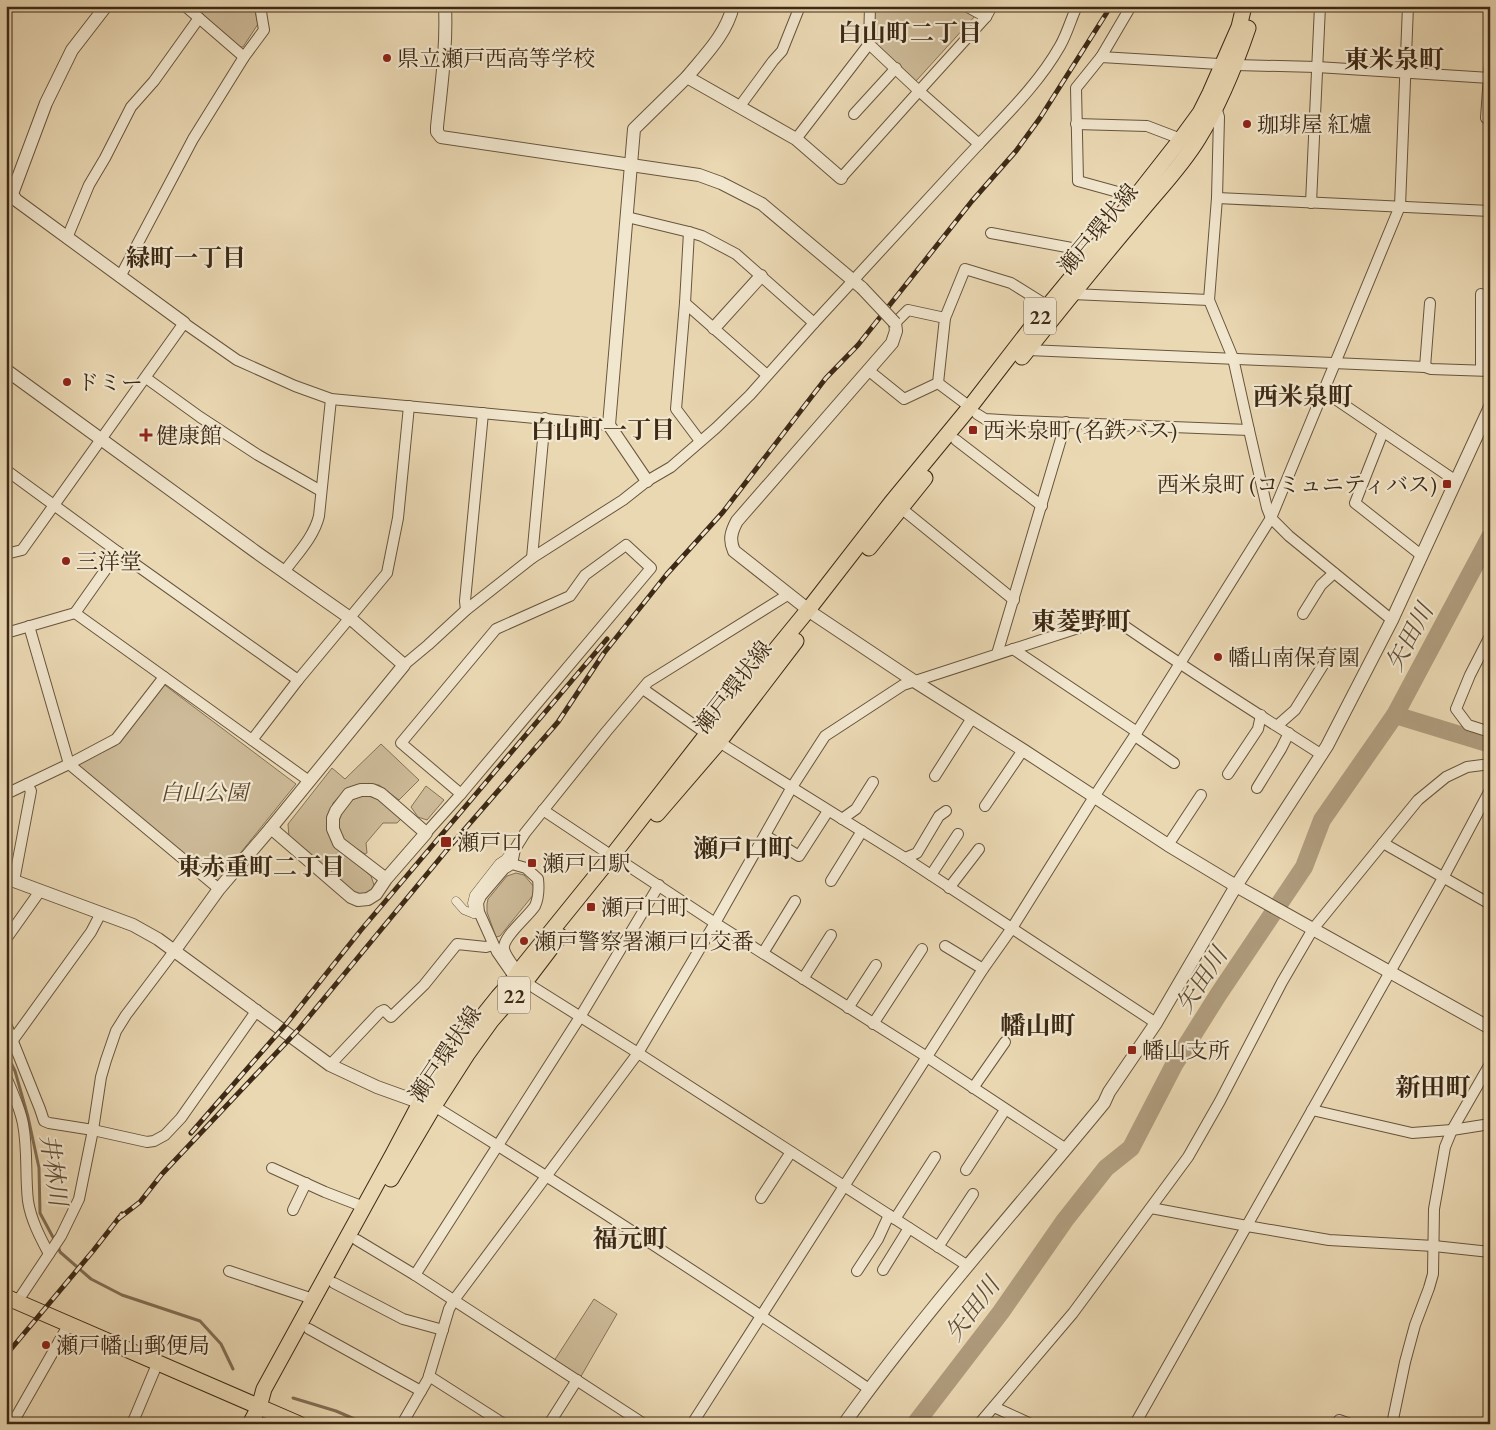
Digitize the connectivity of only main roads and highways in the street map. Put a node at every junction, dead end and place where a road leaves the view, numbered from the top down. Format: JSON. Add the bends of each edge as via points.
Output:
{"nodes":[{"id":1,"x":1244,"y":6,"type":"edge"},
{"id":2,"x":1255,"y":6,"type":"edge"},
{"id":3,"x":1230,"y":64,"type":"junction"},
{"id":4,"x":974,"y":411,"type":"junction"},
{"id":5,"x":812,"y":612,"type":"junction"},
{"id":6,"x":427,"y":1105,"type":"junction"},
{"id":7,"x":12,"y":1299,"type":"edge"},
{"id":8,"x":259,"y":1407,"type":"junction"},
{"id":9,"x":250,"y":1424,"type":"edge"},
{"id":10,"x":299,"y":1424,"type":"edge"}],
"edges":[{"from":1,"to":3,"type":"main road","name":"瀬戸環状線","number":"22"},
{"from":2,"to":3,"type":"main road","name":"瀬戸環状線","number":"22"},
{"from":3,"to":4,"type":"main road","name":"瀬戸環状線","number":"22","via":[[1181,139],[1048,306]]},
{"from":3,"to":4,"type":"main road","name":"瀬戸環状線","number":"22","via":[[1216,107],[1181,164]]},
{"from":4,"to":5,"type":"main road","name":"瀬戸環状線","number":"22","via":[[956,440]]},
{"from":4,"to":5,"type":"main road","name":"瀬戸環状線","number":"22","via":[[891,503]]},
{"from":5,"to":6,"type":"main road","name":"瀬戸環状線","number":"22","via":[[666,803],[616,858],[519,977],[491,1021]]},
{"from":6,"to":8,"type":"main road","name":"瀬戸環状線","number":"22","via":[[364,1207],[264,1389]]},
{"from":6,"to":8,"type":"main road","name":"瀬戸環状線","number":"22","via":[[309,1329],[271,1396]]},
{"from":7,"to":8,"type":"main road"},
{"from":8,"to":9,"type":"main road","name":"瀬戸環状線","number":"22"},
{"from":8,"to":10,"type":"main road"}]}
